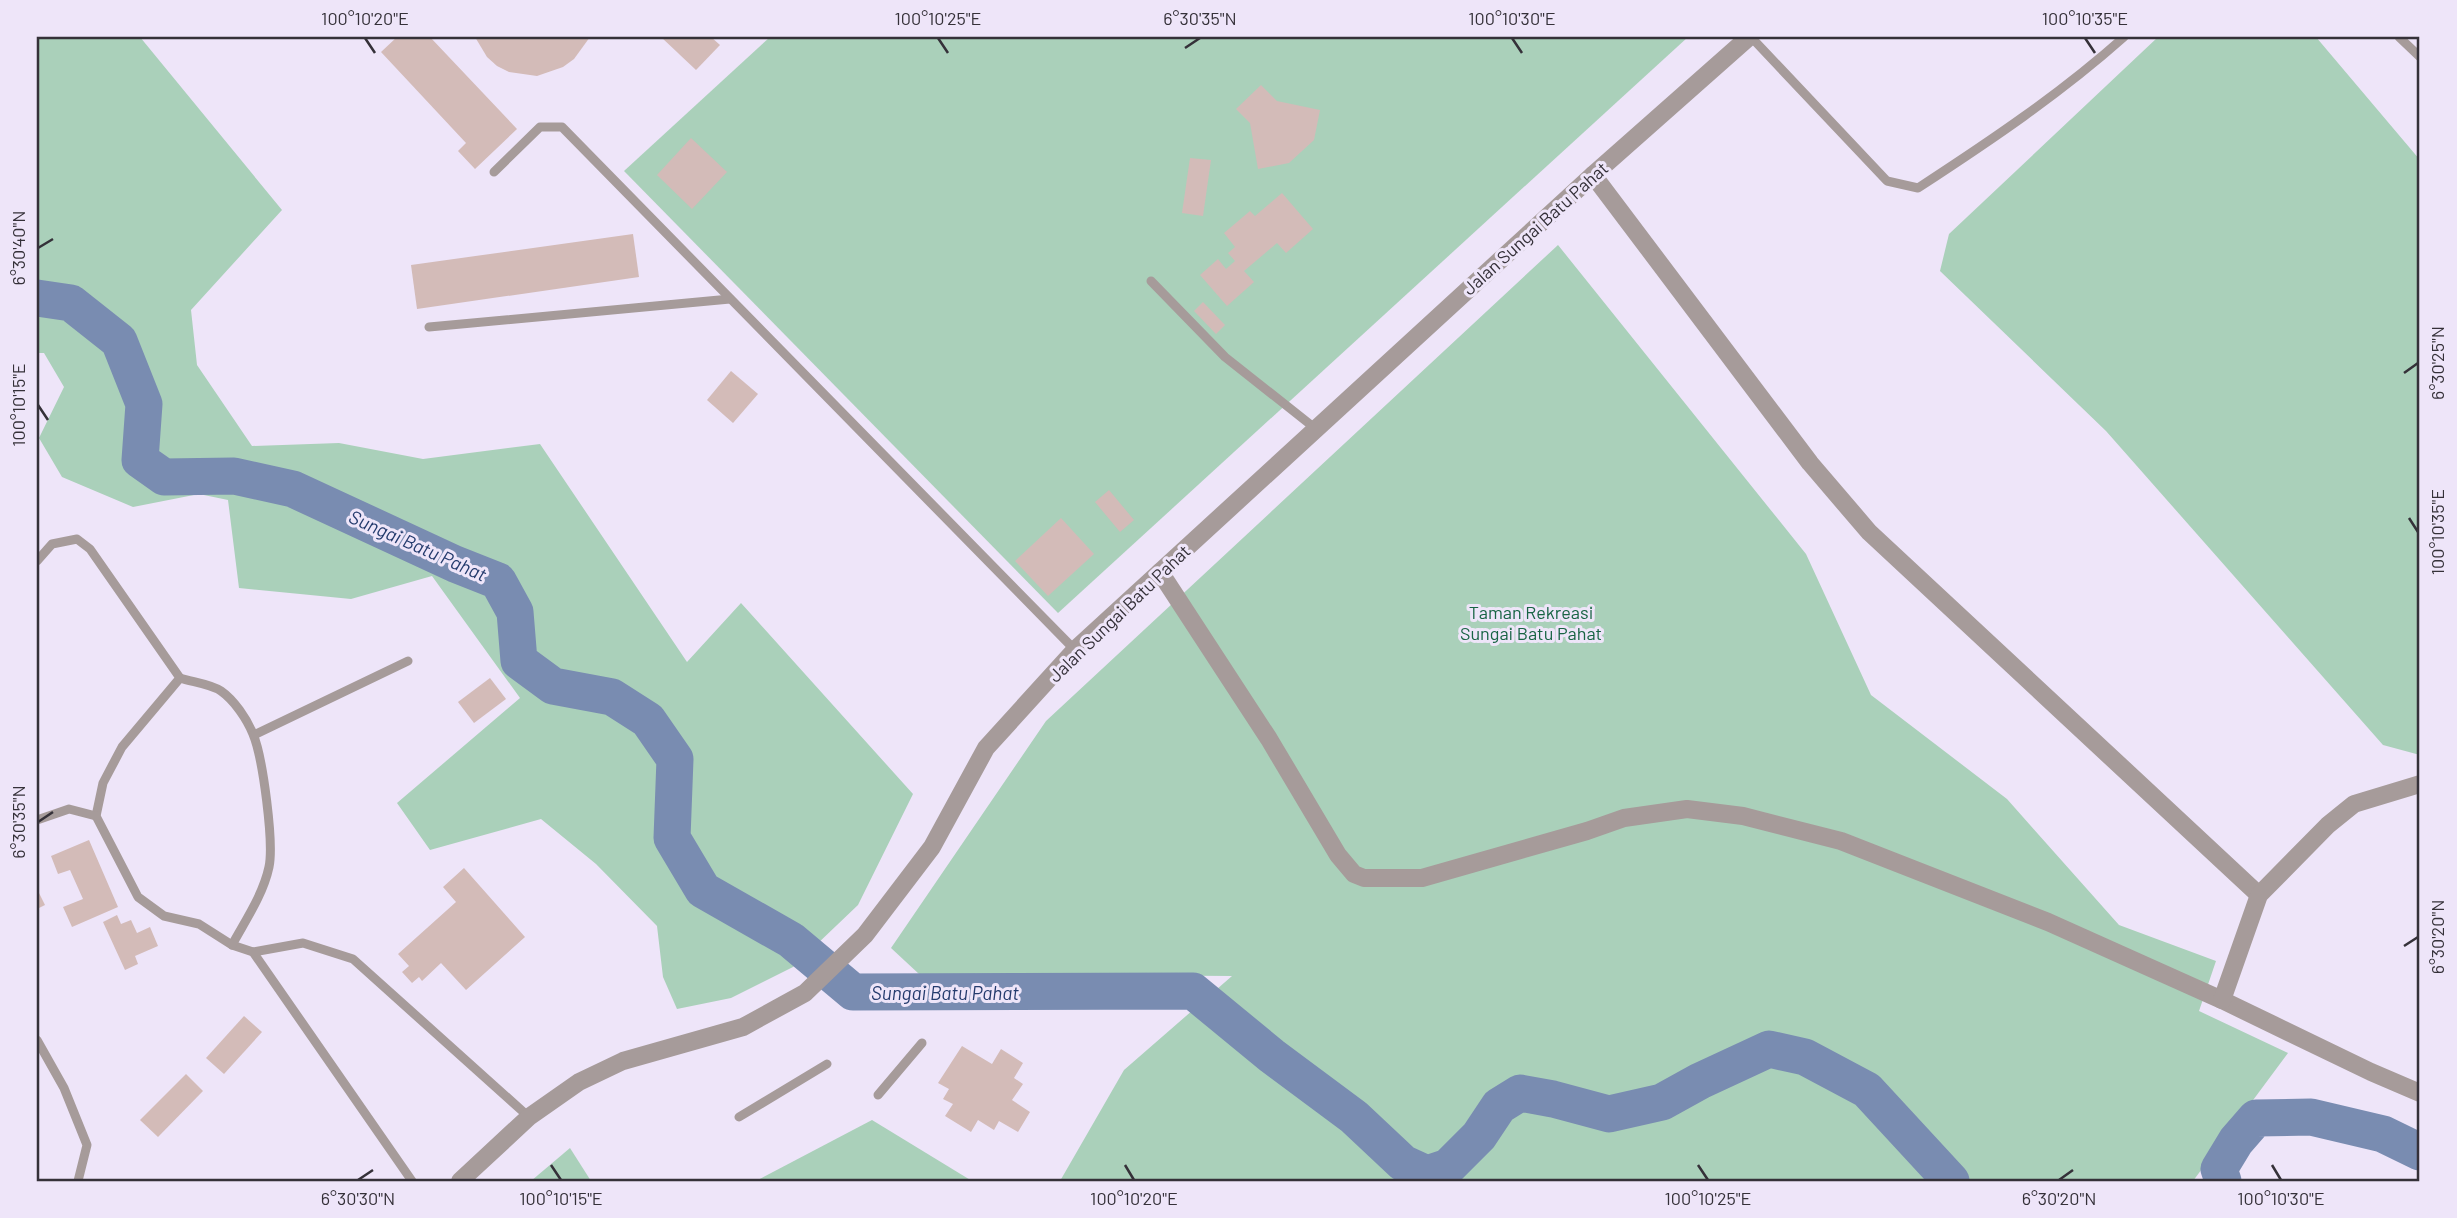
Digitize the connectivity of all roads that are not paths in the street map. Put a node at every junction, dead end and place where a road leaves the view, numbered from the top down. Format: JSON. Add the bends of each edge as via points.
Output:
{"nodes":[{"id":1,"x":1750,"y":37,"type":"edge"},
{"id":2,"x":2124,"y":37,"type":"edge"},
{"id":3,"x":2399,"y":37,"type":"edge"},
{"id":4,"x":2420,"y":57,"type":"edge"},
{"id":5,"x":494,"y":172,"type":"dead end"},
{"id":6,"x":1593,"y":175,"type":"junction"},
{"id":7,"x":1151,"y":281,"type":"dead end"},
{"id":8,"x":730,"y":299,"type":"junction"},
{"id":9,"x":429,"y":327,"type":"dead end"},
{"id":10,"x":1315,"y":429,"type":"junction"},
{"id":11,"x":37,"y":561,"type":"edge"},
{"id":12,"x":1160,"y":572,"type":"junction"},
{"id":13,"x":1075,"y":650,"type":"junction"},
{"id":14,"x":408,"y":661,"type":"dead end"},
{"id":15,"x":180,"y":678,"type":"junction"},
{"id":16,"x":254,"y":734,"type":"junction"},
{"id":17,"x":2420,"y":784,"type":"edge"},
{"id":18,"x":96,"y":816,"type":"junction"},
{"id":19,"x":37,"y":820,"type":"edge"},
{"id":20,"x":2259,"y":895,"type":"junction"},
{"id":21,"x":232,"y":946,"type":"junction"},
{"id":22,"x":253,"y":953,"type":"junction"},
{"id":23,"x":2222,"y":1000,"type":"junction"},
{"id":24,"x":37,"y":1040,"type":"edge"},
{"id":25,"x":922,"y":1043,"type":"dead end"},
{"id":26,"x":827,"y":1064,"type":"dead end"},
{"id":27,"x":2420,"y":1093,"type":"edge"},
{"id":28,"x":878,"y":1095,"type":"dead end"},
{"id":29,"x":529,"y":1117,"type":"junction"},
{"id":30,"x":739,"y":1117,"type":"dead end"},
{"id":31,"x":78,"y":1181,"type":"edge"},
{"id":32,"x":411,"y":1181,"type":"edge"},
{"id":33,"x":460,"y":1181,"type":"edge"}],
"edges":[{"from":1,"to":2,"type":"lane","via":[[1887,181],[1918,188],[2020,121]]},
{"from":1,"to":6,"type":"street","name":"Jalan Sungai Batu Pahat"},
{"from":3,"to":4,"type":"lane"},
{"from":5,"to":8,"type":"lane","via":[[540,127],[562,127]]},
{"from":6,"to":10,"type":"street","name":"Jalan Sungai Batu Pahat"},
{"from":6,"to":20,"type":"street","via":[[1810,463],[1869,532]]},
{"from":7,"to":10,"type":"lane","via":[[1225,357]]},
{"from":8,"to":9,"type":"lane"},
{"from":8,"to":13,"type":"lane"},
{"from":10,"to":12,"type":"street","name":"Jalan Sungai Batu Pahat"},
{"from":11,"to":15,"type":"lane","via":[[52,544],[77,539],[90,550]]},
{"from":12,"to":13,"type":"street","name":"Jalan Sungai Batu Pahat"},
{"from":12,"to":23,"type":"street","via":[[1354,874],[1422,878],[1624,818],[1707,810],[1841,842],[2048,922]]},
{"from":13,"to":29,"type":"street","name":"Jalan Sungai Batu Pahat","via":[[986,748],[932,847],[865,935],[805,993],[743,1027],[623,1061],[579,1082]]},
{"from":14,"to":16,"type":"lane"},
{"from":15,"to":16,"type":"lane","via":[[220,690]]},
{"from":15,"to":18,"type":"lane","via":[[122,747],[103,783]]},
{"from":16,"to":21,"type":"lane","via":[[270,835],[269,866],[261,892]]},
{"from":17,"to":20,"type":"street","via":[[2354,804]]},
{"from":18,"to":19,"type":"lane","via":[[69,809]]},
{"from":18,"to":21,"type":"lane","via":[[138,897],[164,916],[199,924]]},
{"from":20,"to":23,"type":"street"},
{"from":21,"to":22,"type":"lane"},
{"from":22,"to":29,"type":"lane","via":[[303,943],[354,959]]},
{"from":22,"to":32,"type":"lane"},
{"from":23,"to":27,"type":"street"},
{"from":24,"to":31,"type":"lane","via":[[64,1088],[87,1145]]},
{"from":25,"to":28,"type":"lane"},
{"from":26,"to":30,"type":"lane"},
{"from":29,"to":33,"type":"street","name":"Jalan Sungai Batu Pahat"}]}
